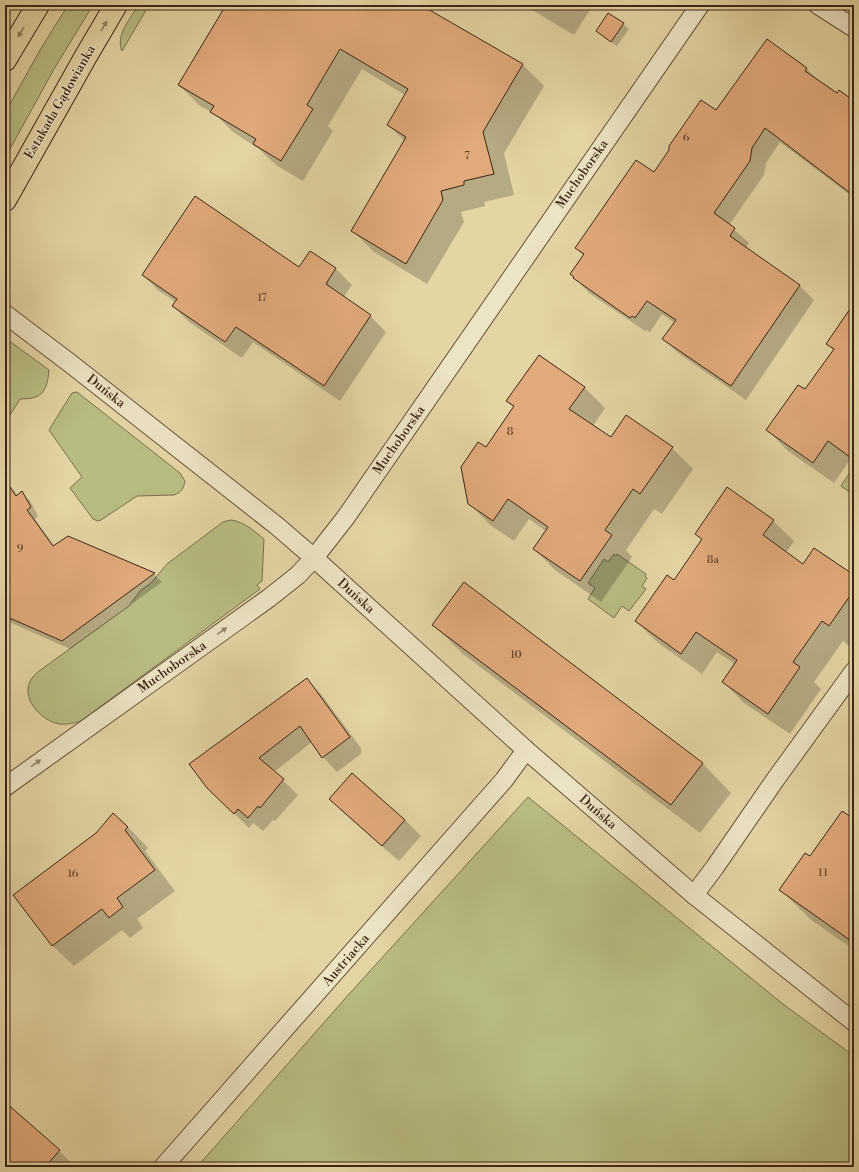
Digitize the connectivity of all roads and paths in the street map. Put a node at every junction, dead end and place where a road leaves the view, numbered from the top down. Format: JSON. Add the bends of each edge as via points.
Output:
{"nodes":[{"id":1,"x":38,"y":5,"type":"edge"},
{"id":2,"x":116,"y":5,"type":"edge"},
{"id":3,"x":818,"y":5,"type":"edge"},
{"id":4,"x":697,"y":6,"type":"edge"},
{"id":5,"x":854,"y":28,"type":"edge"},
{"id":6,"x":5,"y":60,"type":"edge"},
{"id":7,"x":5,"y":200,"type":"edge"},
{"id":8,"x":5,"y":314,"type":"edge"},
{"id":9,"x":314,"y":558,"type":"junction"},
{"id":10,"x":854,"y":671,"type":"edge"},
{"id":11,"x":526,"y":750,"type":"junction"},
{"id":12,"x":5,"y":786,"type":"edge"},
{"id":13,"x":694,"y":895,"type":"junction"},
{"id":14,"x":854,"y":1022,"type":"edge"},
{"id":15,"x":163,"y":1167,"type":"edge"}],
"edges":[{"from":1,"to":6,"type":"main road","one_way":true},
{"from":7,"to":2,"type":"main road","name":"Estakada Gądowianka","one_way":true},
{"from":3,"to":5,"type":"street"},
{"from":4,"to":9,"type":"street","name":"Muchoborska","via":[[346,517]]},
{"from":8,"to":9,"type":"street","name":"Duńska","via":[[277,526]]},
{"from":9,"to":11,"type":"street","name":"Duńska"},
{"from":12,"to":9,"type":"street","name":"Muchoborska","one_way":true,"via":[[269,598],[298,575]]},
{"from":10,"to":13,"type":"street"},
{"from":11,"to":13,"type":"street","name":"Duńska"},
{"from":11,"to":15,"type":"street","name":"Austriacka","via":[[494,792]]},
{"from":13,"to":14,"type":"street","name":"Duńska"}]}
